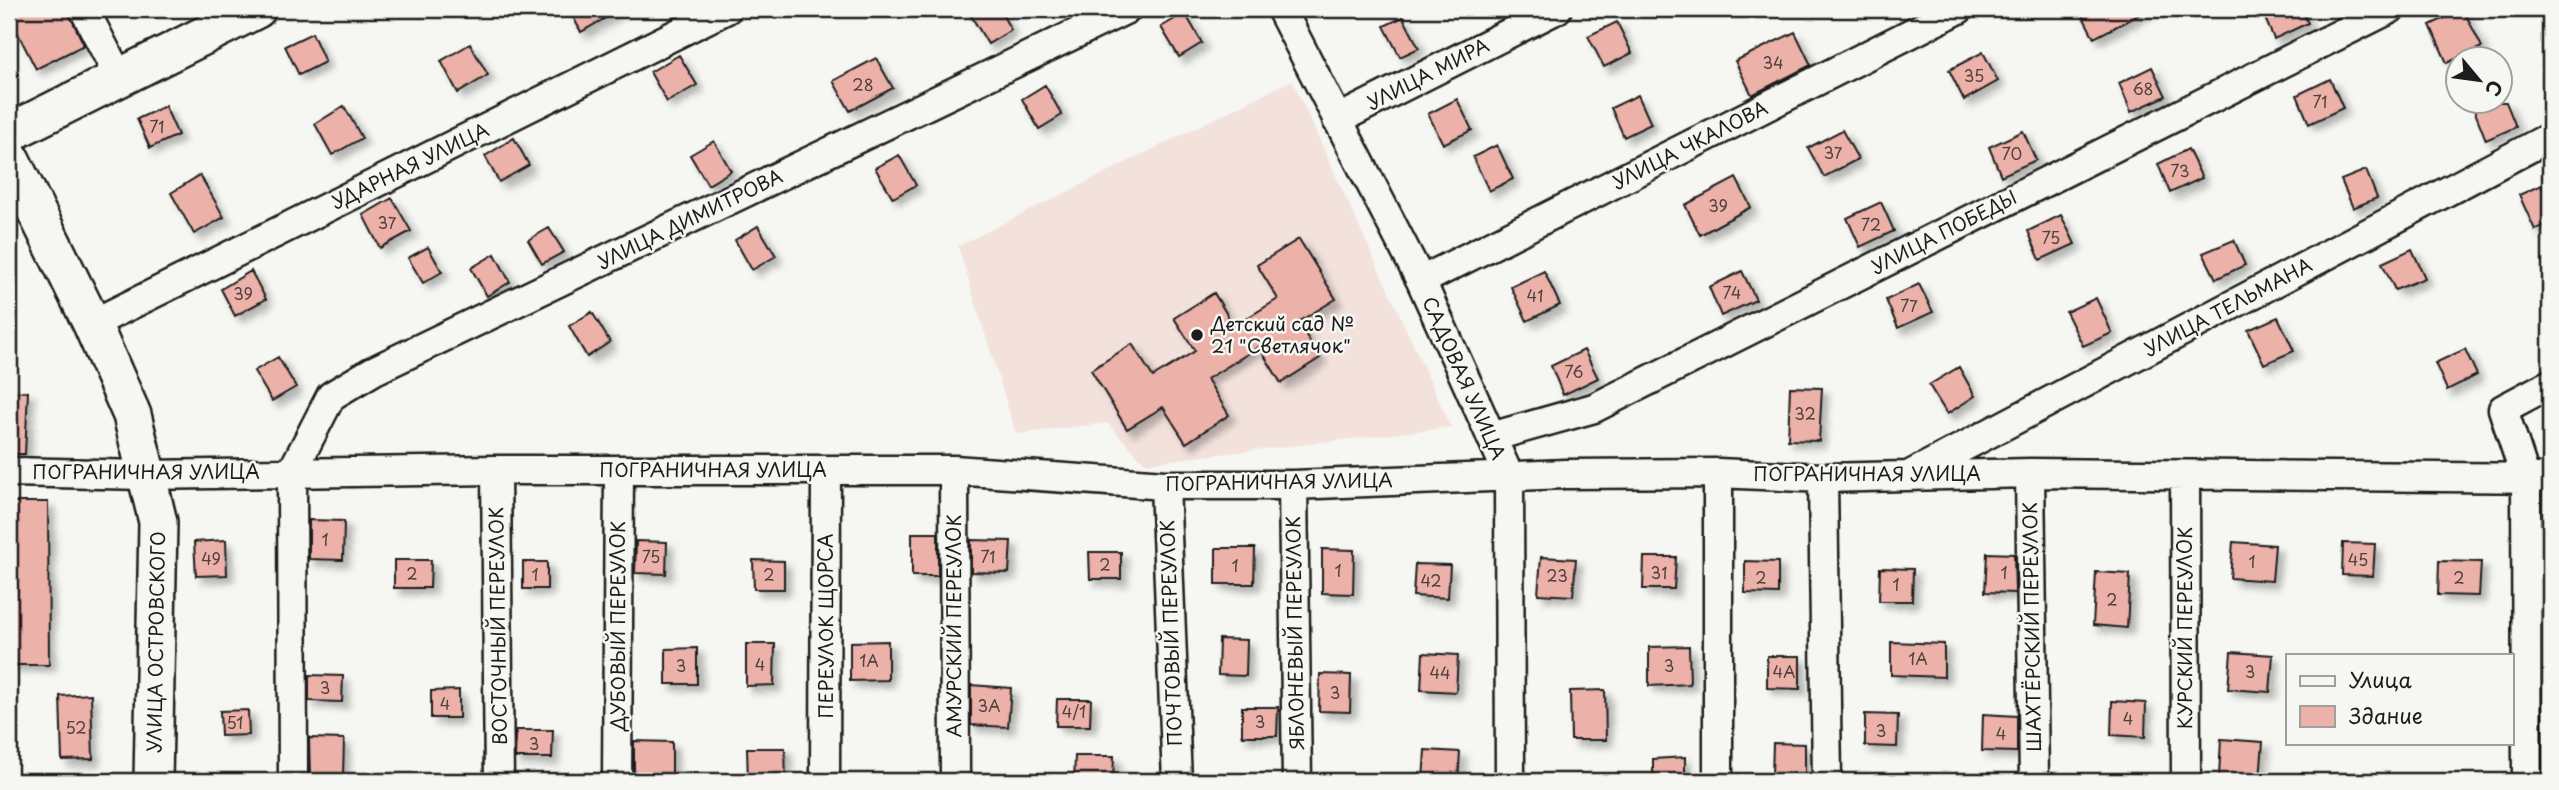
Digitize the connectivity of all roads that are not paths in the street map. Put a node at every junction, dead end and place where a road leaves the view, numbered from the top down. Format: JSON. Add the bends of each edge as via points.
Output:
{"nodes":[{"id":1,"x":84,"y":9,"type":"edge"},
{"id":2,"x":257,"y":9,"type":"edge"},
{"id":3,"x":727,"y":9,"type":"edge"},
{"id":4,"x":1127,"y":9,"type":"edge"},
{"id":5,"x":1281,"y":9,"type":"edge"},
{"id":6,"x":1557,"y":9,"type":"edge"},
{"id":7,"x":1959,"y":9,"type":"edge"},
{"id":8,"x":2389,"y":9,"type":"edge"},
{"id":9,"x":119,"y":77,"type":"junction"},
{"id":10,"x":1337,"y":120,"type":"junction"},
{"id":11,"x":9,"y":133,"type":"edge"},
{"id":12,"x":2550,"y":137,"type":"edge"},
{"id":13,"x":9,"y":156,"type":"edge"},
{"id":14,"x":1420,"y":281,"type":"junction"},
{"id":15,"x":92,"y":324,"type":"junction"},
{"id":16,"x":2550,"y":384,"type":"edge"},
{"id":17,"x":1491,"y":437,"type":"junction"},
{"id":18,"x":496,"y":470,"type":"junction"},
{"id":19,"x":826,"y":470,"type":"junction"},
{"id":20,"x":954,"y":470,"type":"junction"},
{"id":21,"x":618,"y":471,"type":"junction"},
{"id":22,"x":9,"y":472,"type":"edge"},
{"id":23,"x":292,"y":472,"type":"junction"},
{"id":24,"x":1718,"y":473,"type":"junction"},
{"id":25,"x":2030,"y":473,"type":"junction"},
{"id":26,"x":144,"y":475,"type":"junction"},
{"id":27,"x":2185,"y":475,"type":"junction"},
{"id":28,"x":1509,"y":476,"type":"junction"},
{"id":29,"x":1906,"y":477,"type":"junction"},
{"id":30,"x":1823,"y":478,"type":"junction"},
{"id":31,"x":2538,"y":479,"type":"edge"},
{"id":32,"x":1165,"y":485,"type":"junction"},
{"id":33,"x":1293,"y":485,"type":"junction"},
{"id":34,"x":153,"y":781,"type":"edge"},
{"id":35,"x":293,"y":781,"type":"edge"},
{"id":36,"x":499,"y":781,"type":"edge"},
{"id":37,"x":617,"y":781,"type":"edge"},
{"id":38,"x":825,"y":781,"type":"edge"},
{"id":39,"x":954,"y":781,"type":"edge"},
{"id":40,"x":1177,"y":781,"type":"edge"},
{"id":41,"x":1297,"y":781,"type":"edge"},
{"id":42,"x":1510,"y":781,"type":"edge"},
{"id":43,"x":1718,"y":781,"type":"edge"},
{"id":44,"x":1827,"y":781,"type":"edge"},
{"id":45,"x":2034,"y":781,"type":"edge"},
{"id":46,"x":2186,"y":781,"type":"edge"},
{"id":47,"x":2527,"y":781,"type":"edge"}],
"edges":[{"from":1,"to":9,"type":"street"},
{"from":2,"to":9,"type":"main road"},
{"from":3,"to":15,"type":"street","name":"УДАРНАЯ УЛИЦА"},
{"from":4,"to":23,"type":"street","name":"УЛИЦА ДИМИТРОВА","via":[[373,371],[331,396]]},
{"from":5,"to":10,"type":"street","name":"САДОВАЯ УЛИЦА"},
{"from":6,"to":10,"type":"street","name":"УЛИЦА МИРА"},
{"from":7,"to":14,"type":"street","name":"УЛИЦА ЧКАЛОВА"},
{"from":8,"to":17,"type":"street","name":"УЛИЦА ПОБЕДЫ","via":[[1594,408]]},
{"from":9,"to":11,"type":"main road"},
{"from":10,"to":14,"type":"street","name":"САДОВАЯ УЛИЦА"},
{"from":12,"to":29,"type":"street","name":"УЛИЦА ТЕЛЬМАНА"},
{"from":13,"to":15,"type":"main road","name":"УЛИЦА ОСТРОВСКОГО"},
{"from":14,"to":17,"type":"street","name":"САДОВАЯ УЛИЦА"},
{"from":15,"to":26,"type":"main road","name":"УЛИЦА ОСТРОВСКОГО","via":[[132,415]]},
{"from":16,"to":31,"type":"street","via":[[2503,409]]},
{"from":17,"to":28,"type":"street","name":"САДОВАЯ УЛИЦА"},
{"from":18,"to":21,"type":"street","name":"ПОГРАНИЧНАЯ УЛИЦА"},
{"from":18,"to":23,"type":"street","name":"ПОГРАНИЧНАЯ УЛИЦА"},
{"from":18,"to":36,"type":"street","name":"ВОСТОЧНЫЙ ПЕРЕУЛОК"},
{"from":19,"to":20,"type":"street","name":"ПОГРАНИЧНАЯ УЛИЦА"},
{"from":19,"to":21,"type":"street","name":"ПОГРАНИЧНАЯ УЛИЦА"},
{"from":19,"to":38,"type":"street","name":"ПЕРЕУЛОК ЩОРСА"},
{"from":20,"to":32,"type":"street","name":"ПОГРАНИЧНАЯ УЛИЦА"},
{"from":20,"to":39,"type":"street","name":"АМУРСКИЙ ПЕРЕУЛОК"},
{"from":21,"to":37,"type":"street","name":"ДУБОВЫЙ ПЕРЕУЛОК"},
{"from":22,"to":26,"type":"street","name":"ПОГРАНИЧНАЯ УЛИЦА"},
{"from":23,"to":26,"type":"street","name":"ПОГРАНИЧНАЯ УЛИЦА"},
{"from":23,"to":35,"type":"street"},
{"from":24,"to":28,"type":"street","name":"ПОГРАНИЧНАЯ УЛИЦА"},
{"from":24,"to":30,"type":"street","name":"ПОГРАНИЧНАЯ УЛИЦА"},
{"from":24,"to":43,"type":"street"},
{"from":25,"to":27,"type":"street","name":"ПОГРАНИЧНАЯ УЛИЦА"},
{"from":25,"to":29,"type":"street","name":"ПОГРАНИЧНАЯ УЛИЦА"},
{"from":25,"to":45,"type":"street","name":"ШАХТЁРСКИЙ ПЕРЕУЛОК"},
{"from":26,"to":34,"type":"main road","name":"УЛИЦА ОСТРОВСКОГО","via":[[158,522]]},
{"from":27,"to":31,"type":"street","name":"ПОГРАНИЧНАЯ УЛИЦА"},
{"from":27,"to":46,"type":"street","name":"КУРСКИЙ ПЕРЕУЛОК"},
{"from":28,"to":33,"type":"street","name":"ПОГРАНИЧНАЯ УЛИЦА"},
{"from":28,"to":42,"type":"street","name":"САДОВАЯ УЛИЦА"},
{"from":29,"to":30,"type":"street","name":"ПОГРАНИЧНАЯ УЛИЦА"},
{"from":30,"to":44,"type":"street"},
{"from":31,"to":47,"type":"street"},
{"from":32,"to":33,"type":"street","name":"ПОГРАНИЧНАЯ УЛИЦА"},
{"from":32,"to":40,"type":"street","name":"ПОЧТОВЫЙ ПЕРЕУЛОК"},
{"from":33,"to":41,"type":"street","name":"ЯБЛОНЕВЫЙ ПЕРЕУЛОК"}]}
